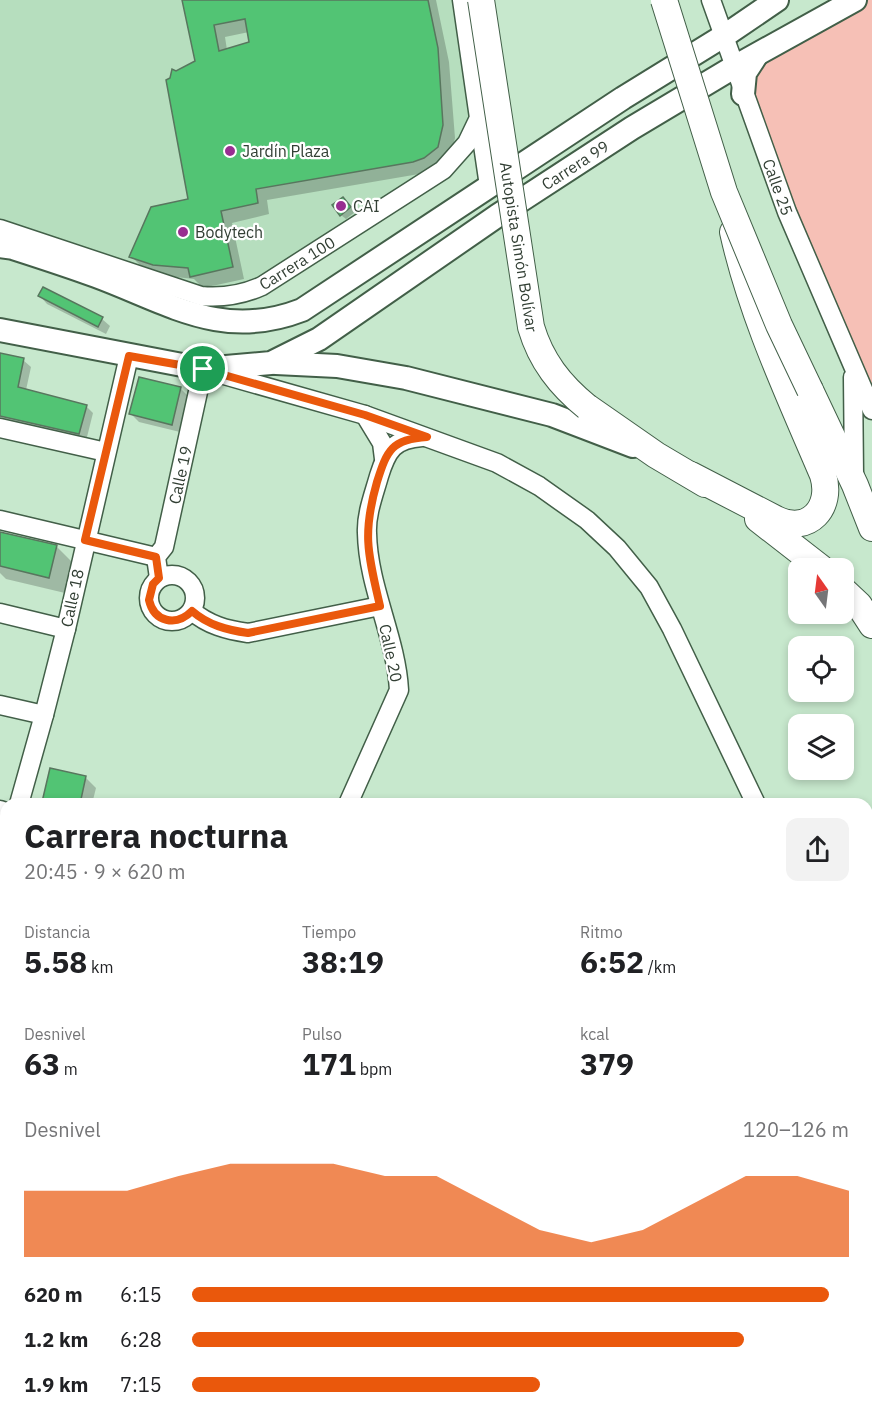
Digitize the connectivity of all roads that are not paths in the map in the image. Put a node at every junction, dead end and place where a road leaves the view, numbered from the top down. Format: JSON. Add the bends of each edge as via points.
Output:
{"nodes":[{"id":1,"x":462,"y":0,"type":"edge"},
{"id":2,"x":481,"y":0,"type":"edge"},
{"id":3,"x":664,"y":0,"type":"edge"},
{"id":4,"x":711,"y":0,"type":"edge"},
{"id":5,"x":777,"y":0,"type":"edge"},
{"id":6,"x":855,"y":0,"type":"edge"},
{"id":7,"x":724,"y":36,"type":"junction"},
{"id":8,"x":756,"y":56,"type":"junction"},
{"id":9,"x":734,"y":67,"type":"junction"},
{"id":10,"x":743,"y":94,"type":"junction"},
{"id":11,"x":479,"y":118,"type":"junction"},
{"id":12,"x":489,"y":186,"type":"junction"},
{"id":13,"x":0,"y":229,"type":"edge"},
{"id":14,"x":0,"y":246,"type":"edge"},
{"id":15,"x":97,"y":269,"type":"junction"},
{"id":16,"x":263,"y":320,"type":"joint"},
{"id":17,"x":0,"y":330,"type":"edge"},
{"id":18,"x":129,"y":356,"type":"junction"},
{"id":19,"x":271,"y":363,"type":"junction"},
{"id":20,"x":203,"y":369,"type":"junction"},
{"id":21,"x":853,"y":370,"type":"junction"},
{"id":22,"x":800,"y":394,"type":"junction"},
{"id":23,"x":872,"y":410,"type":"edge"},
{"id":24,"x":365,"y":415,"type":"junction"},
{"id":25,"x":0,"y":428,"type":"edge"},
{"id":26,"x":427,"y":437,"type":"junction"},
{"id":27,"x":106,"y":452,"type":"junction"},
{"id":28,"x":656,"y":454,"type":"junction"},
{"id":29,"x":384,"y":459,"type":"junction"},
{"id":30,"x":691,"y":475,"type":"junction"},
{"id":31,"x":855,"y":485,"type":"junction"},
{"id":32,"x":0,"y":520,"type":"edge"},
{"id":33,"x":872,"y":528,"type":"edge"},
{"id":34,"x":85,"y":540,"type":"junction"},
{"id":35,"x":156,"y":557,"type":"junction"},
{"id":36,"x":808,"y":558,"type":"edge"},
{"id":37,"x":159,"y":578,"type":"junction"},
{"id":38,"x":854,"y":600,"type":"edge"},
{"id":39,"x":380,"y":606,"type":"junction"},
{"id":40,"x":192,"y":611,"type":"junction"},
{"id":41,"x":0,"y":613,"type":"edge"},
{"id":42,"x":872,"y":625,"type":"edge"},
{"id":43,"x":66,"y":628,"type":"junction"},
{"id":44,"x":0,"y":705,"type":"edge"},
{"id":45,"x":44,"y":715,"type":"junction"},
{"id":46,"x":21,"y":798,"type":"edge"},
{"id":47,"x":352,"y":798,"type":"edge"},
{"id":48,"x":753,"y":798,"type":"edge"}],
"edges":[{"from":1,"to":11,"type":"street"},
{"from":2,"to":28,"type":"highway","name":"Autopista Simón Bolívar","bridge":true,"via":[[531,327],[540,351],[565,387],[587,407]]},
{"from":3,"to":22,"type":"highway","bridge":true,"via":[[724,192],[771,306]]},
{"from":4,"to":7,"type":"street","name":"Calle 25"},
{"from":5,"to":7,"type":"main road","name":"Carrera 99"},
{"from":6,"to":8,"type":"main road","name":"Carrera 99"},
{"from":7,"to":9,"type":"street","name":"Calle 25"},
{"from":7,"to":12,"type":"main road","name":"Carrera 99"},
{"from":8,"to":9,"type":"main road","name":"Carrera 99"},
{"from":8,"to":10,"type":"main road","via":[[745,73]]},
{"from":9,"to":10,"type":"street","name":"Calle 25"},
{"from":9,"to":19,"type":"main road","name":"Carrera 99","via":[[497,216],[319,339]]},
{"from":10,"to":21,"type":"street","name":"Calle 25"},
{"from":11,"to":12,"type":"street"},
{"from":11,"to":15,"type":"street","name":"Carrera 100","via":[[467,143],[443,170],[262,286],[241,294],[201,296]]},
{"from":12,"to":16,"type":"main road","name":"Carrera 99","via":[[302,310]]},
{"from":13,"to":15,"type":"street","name":"Carrera 100"},
{"from":14,"to":15,"type":"main road","name":"Carrera 100"},
{"from":15,"to":16,"type":"main road","name":"Carrera 100","via":[[210,320]]},
{"from":17,"to":18,"type":"main road"},
{"from":18,"to":20,"type":"main road"},
{"from":18,"to":27,"type":"street","name":"Calle 18"},
{"from":19,"to":20,"type":"main road","name":"Carrera 99"},
{"from":19,"to":28,"type":"main road","via":[[373,371],[468,393],[552,415]]},
{"from":20,"to":24,"type":"street"},
{"from":20,"to":35,"type":"street","name":"Calle 19","via":[[164,547]]},
{"from":21,"to":23,"type":"street","name":"Calle 25"},
{"from":21,"to":31,"type":"street","name":"Calle 25"},
{"from":22,"to":30,"type":"highway","via":[[826,491],[824,502],[812,518],[800,523],[782,522]]},
{"from":22,"to":31,"type":"highway"},
{"from":24,"to":26,"type":"street"},
{"from":24,"to":29,"type":"street","via":[[382,443]]},
{"from":25,"to":27,"type":"street"},
{"from":26,"to":29,"type":"street","via":[[402,440]]},
{"from":26,"to":48,"type":"street","via":[[497,463],[539,486],[587,520],[616,548],[650,587]]},
{"from":27,"to":34,"type":"street","name":"Calle 18"},
{"from":28,"to":30,"type":"highway","name":"Autopista Simón Bolívar"},
{"from":29,"to":39,"type":"street","name":"Calle 20","via":[[369,508],[367,531],[368,555]]},
{"from":30,"to":36,"type":"highway","name":"Autopista Simón Bolívar","via":[[747,511]]},
{"from":31,"to":33,"type":"highway"},
{"from":32,"to":34,"type":"street"},
{"from":34,"to":35,"type":"street"},
{"from":34,"to":43,"type":"street","name":"Calle 18"},
{"from":35,"to":37,"type":"street"},
{"from":37,"to":40,"type":"street","via":[[178,575],[189,581],[195,592]]},
{"from":37,"to":40,"type":"street","via":[[149,600],[156,614],[162,619],[178,620]]},
{"from":38,"to":42,"type":"highway"},
{"from":39,"to":40,"type":"street","via":[[248,633],[202,620]]},
{"from":39,"to":47,"type":"street","name":"Calle 20","via":[[398,669],[399,690]]},
{"from":41,"to":43,"type":"street"},
{"from":43,"to":45,"type":"street","name":"Calle 18"},
{"from":44,"to":45,"type":"street"},
{"from":45,"to":46,"type":"street","name":"Calle 18"}]}
